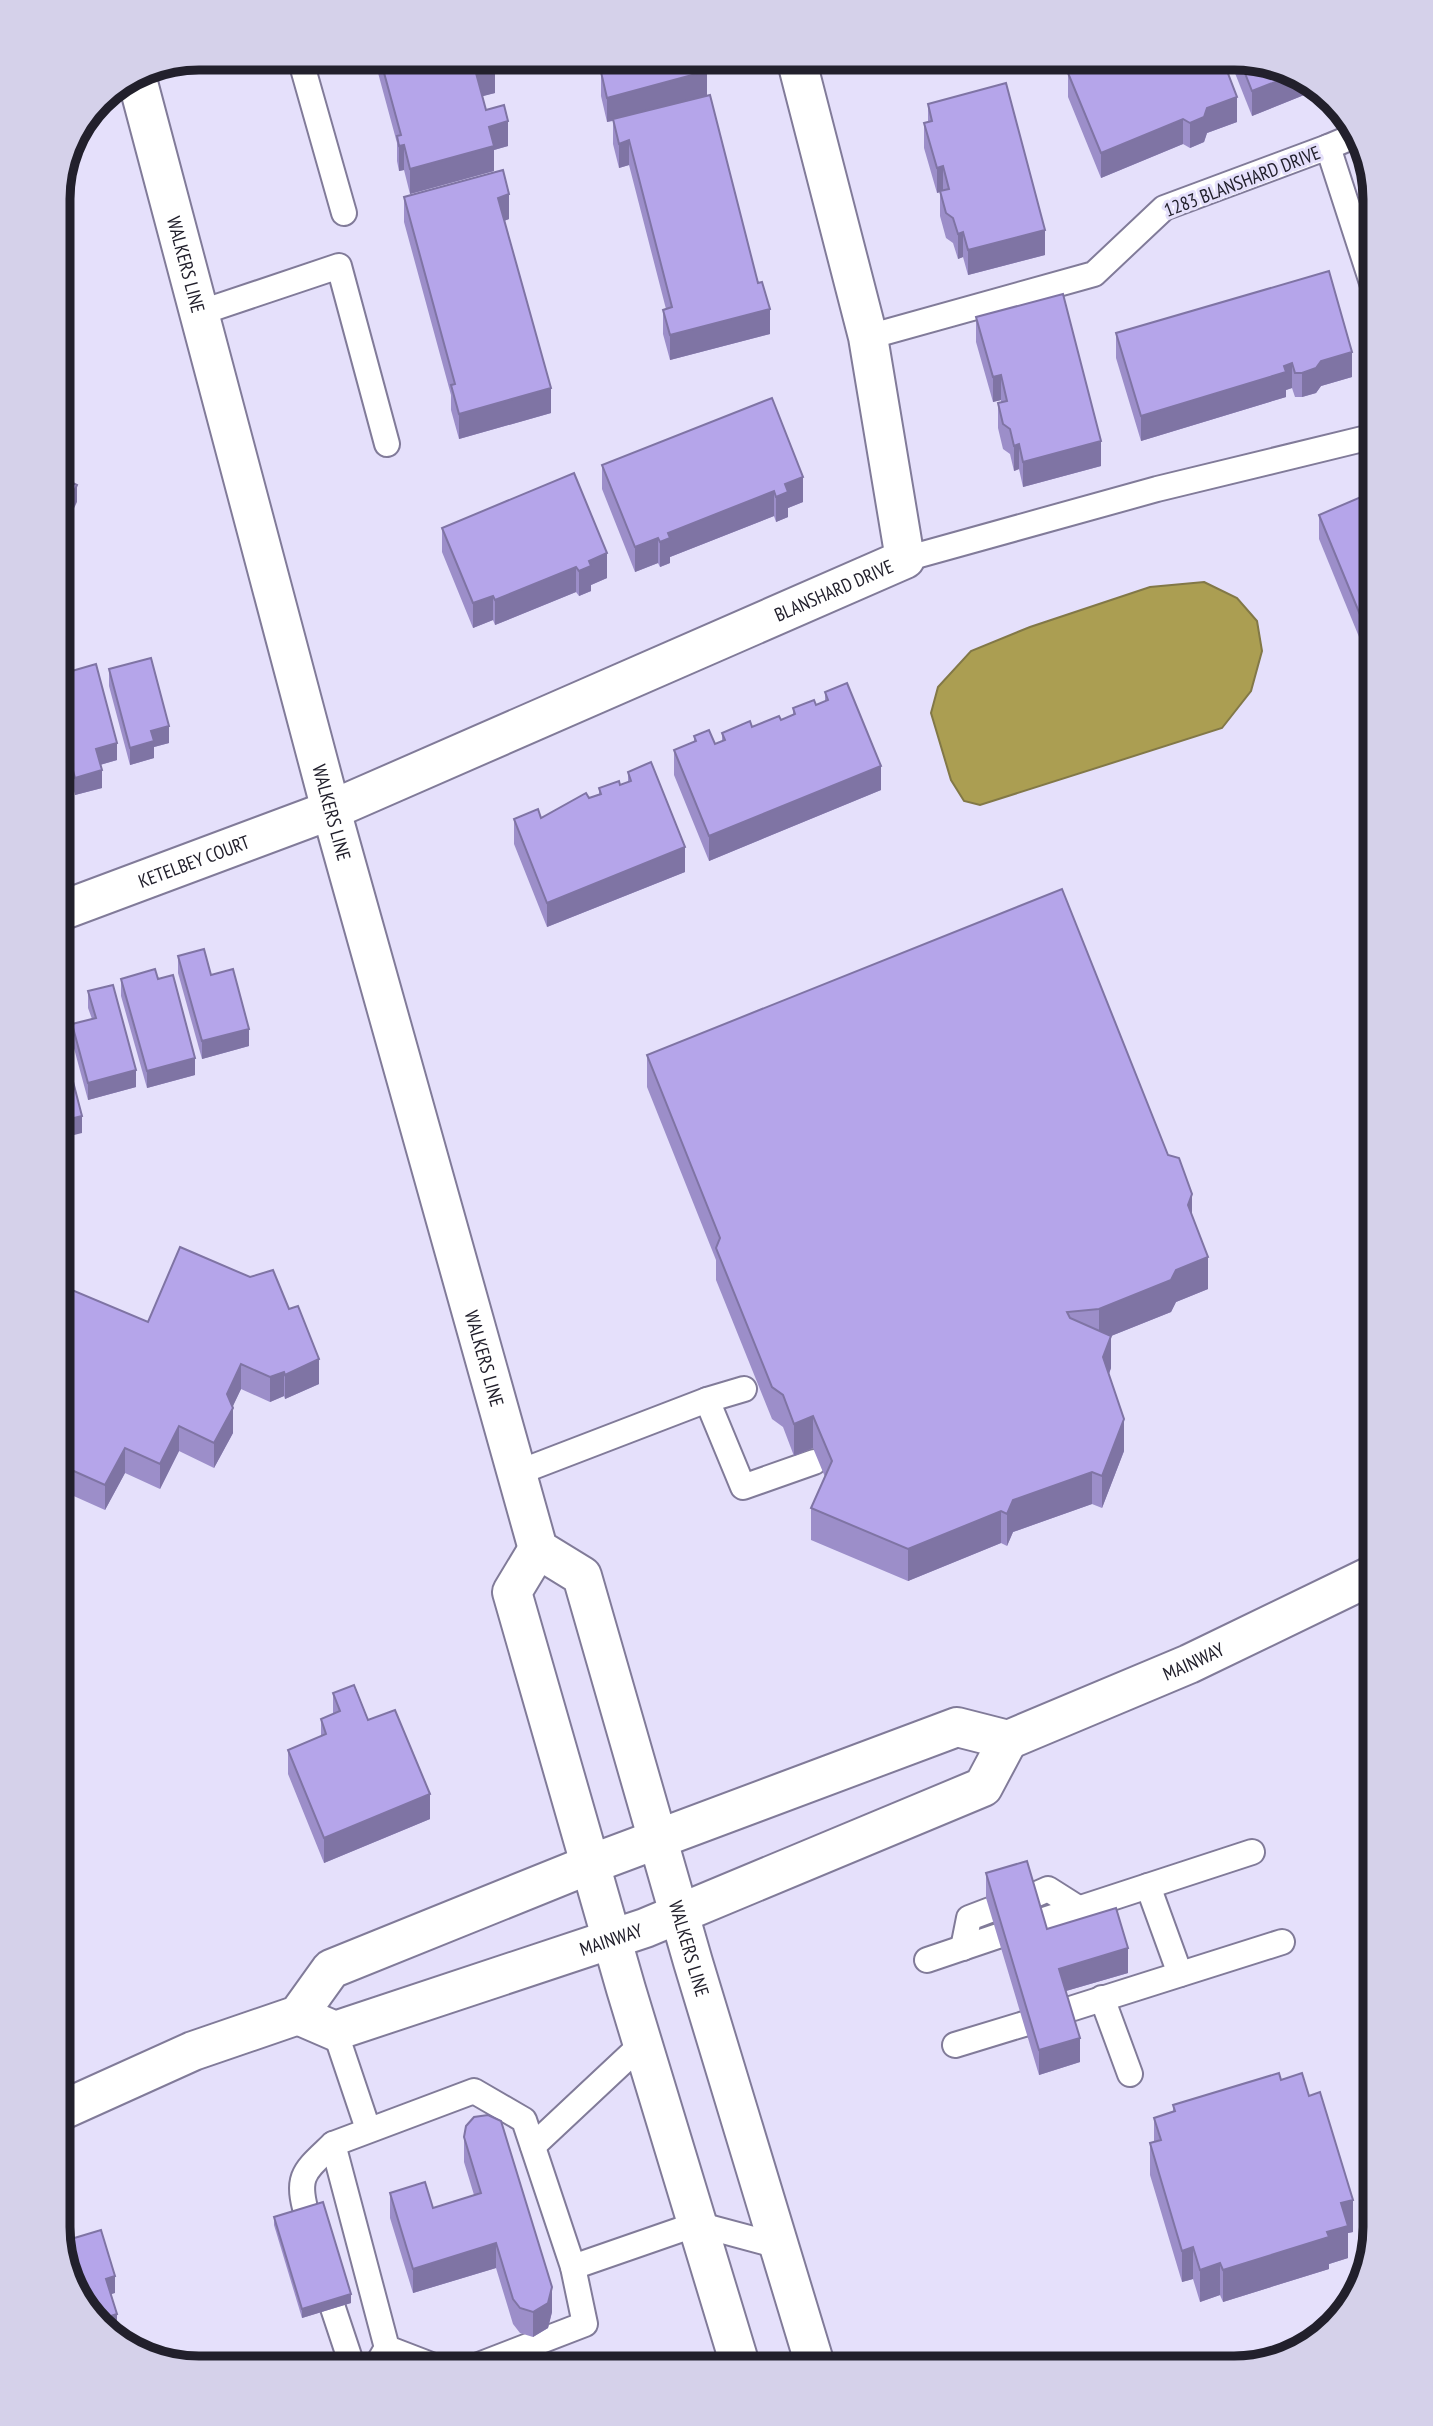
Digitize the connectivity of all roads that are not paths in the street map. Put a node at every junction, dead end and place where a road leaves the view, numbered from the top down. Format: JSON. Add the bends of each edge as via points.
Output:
{"nodes":[{"id":1,"x":303,"y":70,"type":"edge"},
{"id":2,"x":799,"y":70,"type":"edge"},
{"id":3,"x":139,"y":85,"type":"edge"},
{"id":4,"x":1348,"y":139,"type":"edge"},
{"id":5,"x":1328,"y":147,"type":"junction"},
{"id":6,"x":344,"y":213,"type":"dead end"},
{"id":7,"x":1363,"y":255,"type":"edge"},
{"id":8,"x":199,"y":313,"type":"junction"},
{"id":9,"x":868,"y":337,"type":"junction"},
{"id":10,"x":1363,"y":439,"type":"edge"},
{"id":11,"x":387,"y":444,"type":"dead end"},
{"id":12,"x":905,"y":559,"type":"junction"},
{"id":13,"x":331,"y":810,"type":"junction"},
{"id":14,"x":70,"y":908,"type":"edge"},
{"id":15,"x":744,"y":1389,"type":"dead end"},
{"id":16,"x":706,"y":1400,"type":"junction"},
{"id":17,"x":814,"y":1462,"type":"edge"},
{"id":18,"x":517,"y":1473,"type":"junction"},
{"id":19,"x":538,"y":1549,"type":"junction"},
{"id":20,"x":1363,"y":1580,"type":"edge"},
{"id":21,"x":1008,"y":1741,"type":"junction"},
{"id":22,"x":658,"y":1840,"type":"junction"},
{"id":23,"x":1252,"y":1852,"type":"dead end"},
{"id":24,"x":591,"y":1864,"type":"junction"},
{"id":25,"x":1147,"y":1886,"type":"junction"},
{"id":26,"x":1030,"y":1897,"type":"edge"},
{"id":27,"x":1078,"y":1908,"type":"junction"},
{"id":28,"x":990,"y":1910,"type":"edge"},
{"id":29,"x":680,"y":1915,"type":"junction"},
{"id":30,"x":1038,"y":1922,"type":"edge"},
{"id":31,"x":998,"y":1936,"type":"edge"},
{"id":32,"x":612,"y":1940,"type":"junction"},
{"id":33,"x":1282,"y":1942,"type":"dead end"},
{"id":34,"x":963,"y":1948,"type":"junction"},
{"id":35,"x":927,"y":1960,"type":"dead end"},
{"id":36,"x":1180,"y":1974,"type":"junction"},
{"id":37,"x":1102,"y":1998,"type":"junction"},
{"id":38,"x":1065,"y":2011,"type":"edge"},
{"id":39,"x":298,"y":2015,"type":"junction"},
{"id":40,"x":1024,"y":2024,"type":"edge"},
{"id":41,"x":335,"y":2031,"type":"junction"},
{"id":42,"x":643,"y":2042,"type":"junction"},
{"id":43,"x":955,"y":2045,"type":"dead end"},
{"id":44,"x":1130,"y":2074,"type":"dead end"},
{"id":45,"x":70,"y":2107,"type":"edge"},
{"id":46,"x":368,"y":2129,"type":"junction"},
{"id":47,"x":333,"y":2144,"type":"junction"},
{"id":48,"x":533,"y":2146,"type":"junction"},
{"id":49,"x":307,"y":2215,"type":"edge"},
{"id":50,"x":697,"y":2224,"type":"junction"},
{"id":51,"x":779,"y":2246,"type":"junction"},
{"id":52,"x":573,"y":2267,"type":"junction"},
{"id":53,"x":333,"y":2308,"type":"edge"},
{"id":54,"x":349,"y":2356,"type":"edge"},
{"id":55,"x":381,"y":2356,"type":"edge"},
{"id":56,"x":502,"y":2356,"type":"edge"},
{"id":57,"x":737,"y":2356,"type":"edge"},
{"id":58,"x":812,"y":2356,"type":"edge"}],
"edges":[{"from":1,"to":6,"type":"lane"},
{"from":2,"to":9,"type":"street","name":"BLANSHARD DRIVE"},
{"from":3,"to":8,"type":"street","name":"WALKERS LINE"},
{"from":4,"to":5,"type":"lane"},
{"from":5,"to":7,"type":"lane","name":"1283 BLANSHARD DRIVE"},
{"from":5,"to":9,"type":"lane","name":"1283 BLANSHARD DRIVE","via":[[1164,208],[1094,274]]},
{"from":8,"to":11,"type":"lane","via":[[339,267]]},
{"from":8,"to":13,"type":"street","name":"WALKERS LINE"},
{"from":9,"to":12,"type":"street","name":"BLANSHARD DRIVE"},
{"from":10,"to":12,"type":"lane","via":[[1157,489]]},
{"from":12,"to":13,"type":"street","name":"BLANSHARD DRIVE"},
{"from":13,"to":14,"type":"street","name":"KETELBEY COURT"},
{"from":13,"to":18,"type":"street","name":"WALKERS LINE"},
{"from":15,"to":16,"type":"lane"},
{"from":16,"to":17,"type":"lane","via":[[743,1487]]},
{"from":16,"to":18,"type":"lane"},
{"from":18,"to":19,"type":"street","name":"WALKERS LINE"},
{"from":19,"to":22,"type":"street","name":"WALKERS LINE","via":[[582,1576]]},
{"from":19,"to":24,"type":"street","via":[[512,1592]]},
{"from":20,"to":21,"type":"street","name":"MAINWAY","via":[[1189,1664]]},
{"from":21,"to":22,"type":"street","via":[[957,1727]]},
{"from":21,"to":29,"type":"street","name":"MAINWAY","via":[[983,1787]]},
{"from":22,"to":24,"type":"street"},
{"from":22,"to":29,"type":"street","name":"WALKERS LINE"},
{"from":23,"to":25,"type":"lane"},
{"from":24,"to":32,"type":"street"},
{"from":24,"to":39,"type":"street","via":[[331,1969]]},
{"from":25,"to":27,"type":"lane"},
{"from":25,"to":36,"type":"lane"},
{"from":26,"to":27,"type":"lane","via":[[1048,1889]]},
{"from":27,"to":30,"type":"lane"},
{"from":28,"to":34,"type":"lane","via":[[969,1918]]},
{"from":29,"to":32,"type":"street","name":"MAINWAY"},
{"from":29,"to":51,"type":"street","name":"WALKERS LINE"},
{"from":31,"to":34,"type":"lane"},
{"from":32,"to":41,"type":"street","name":"MAINWAY"},
{"from":32,"to":42,"type":"street"},
{"from":33,"to":36,"type":"lane"},
{"from":34,"to":35,"type":"lane"},
{"from":36,"to":37,"type":"lane"},
{"from":37,"to":38,"type":"lane"},
{"from":37,"to":44,"type":"lane"},
{"from":39,"to":41,"type":"street"},
{"from":39,"to":45,"type":"street","via":[[193,2051]]},
{"from":40,"to":43,"type":"lane"},
{"from":41,"to":46,"type":"lane"},
{"from":42,"to":48,"type":"lane"},
{"from":42,"to":50,"type":"street"},
{"from":46,"to":47,"type":"lane"},
{"from":46,"to":48,"type":"lane","via":[[474,2091],[524,2120]]},
{"from":47,"to":49,"type":"lane","via":[[301,2181]]},
{"from":47,"to":55,"type":"lane"},
{"from":48,"to":52,"type":"lane"},
{"from":50,"to":51,"type":"lane"},
{"from":50,"to":52,"type":"lane"},
{"from":50,"to":57,"type":"street"},
{"from":51,"to":58,"type":"street","name":"WALKERS LINE"},
{"from":52,"to":56,"type":"lane","via":[[585,2324]]},
{"from":53,"to":54,"type":"lane"}]}
